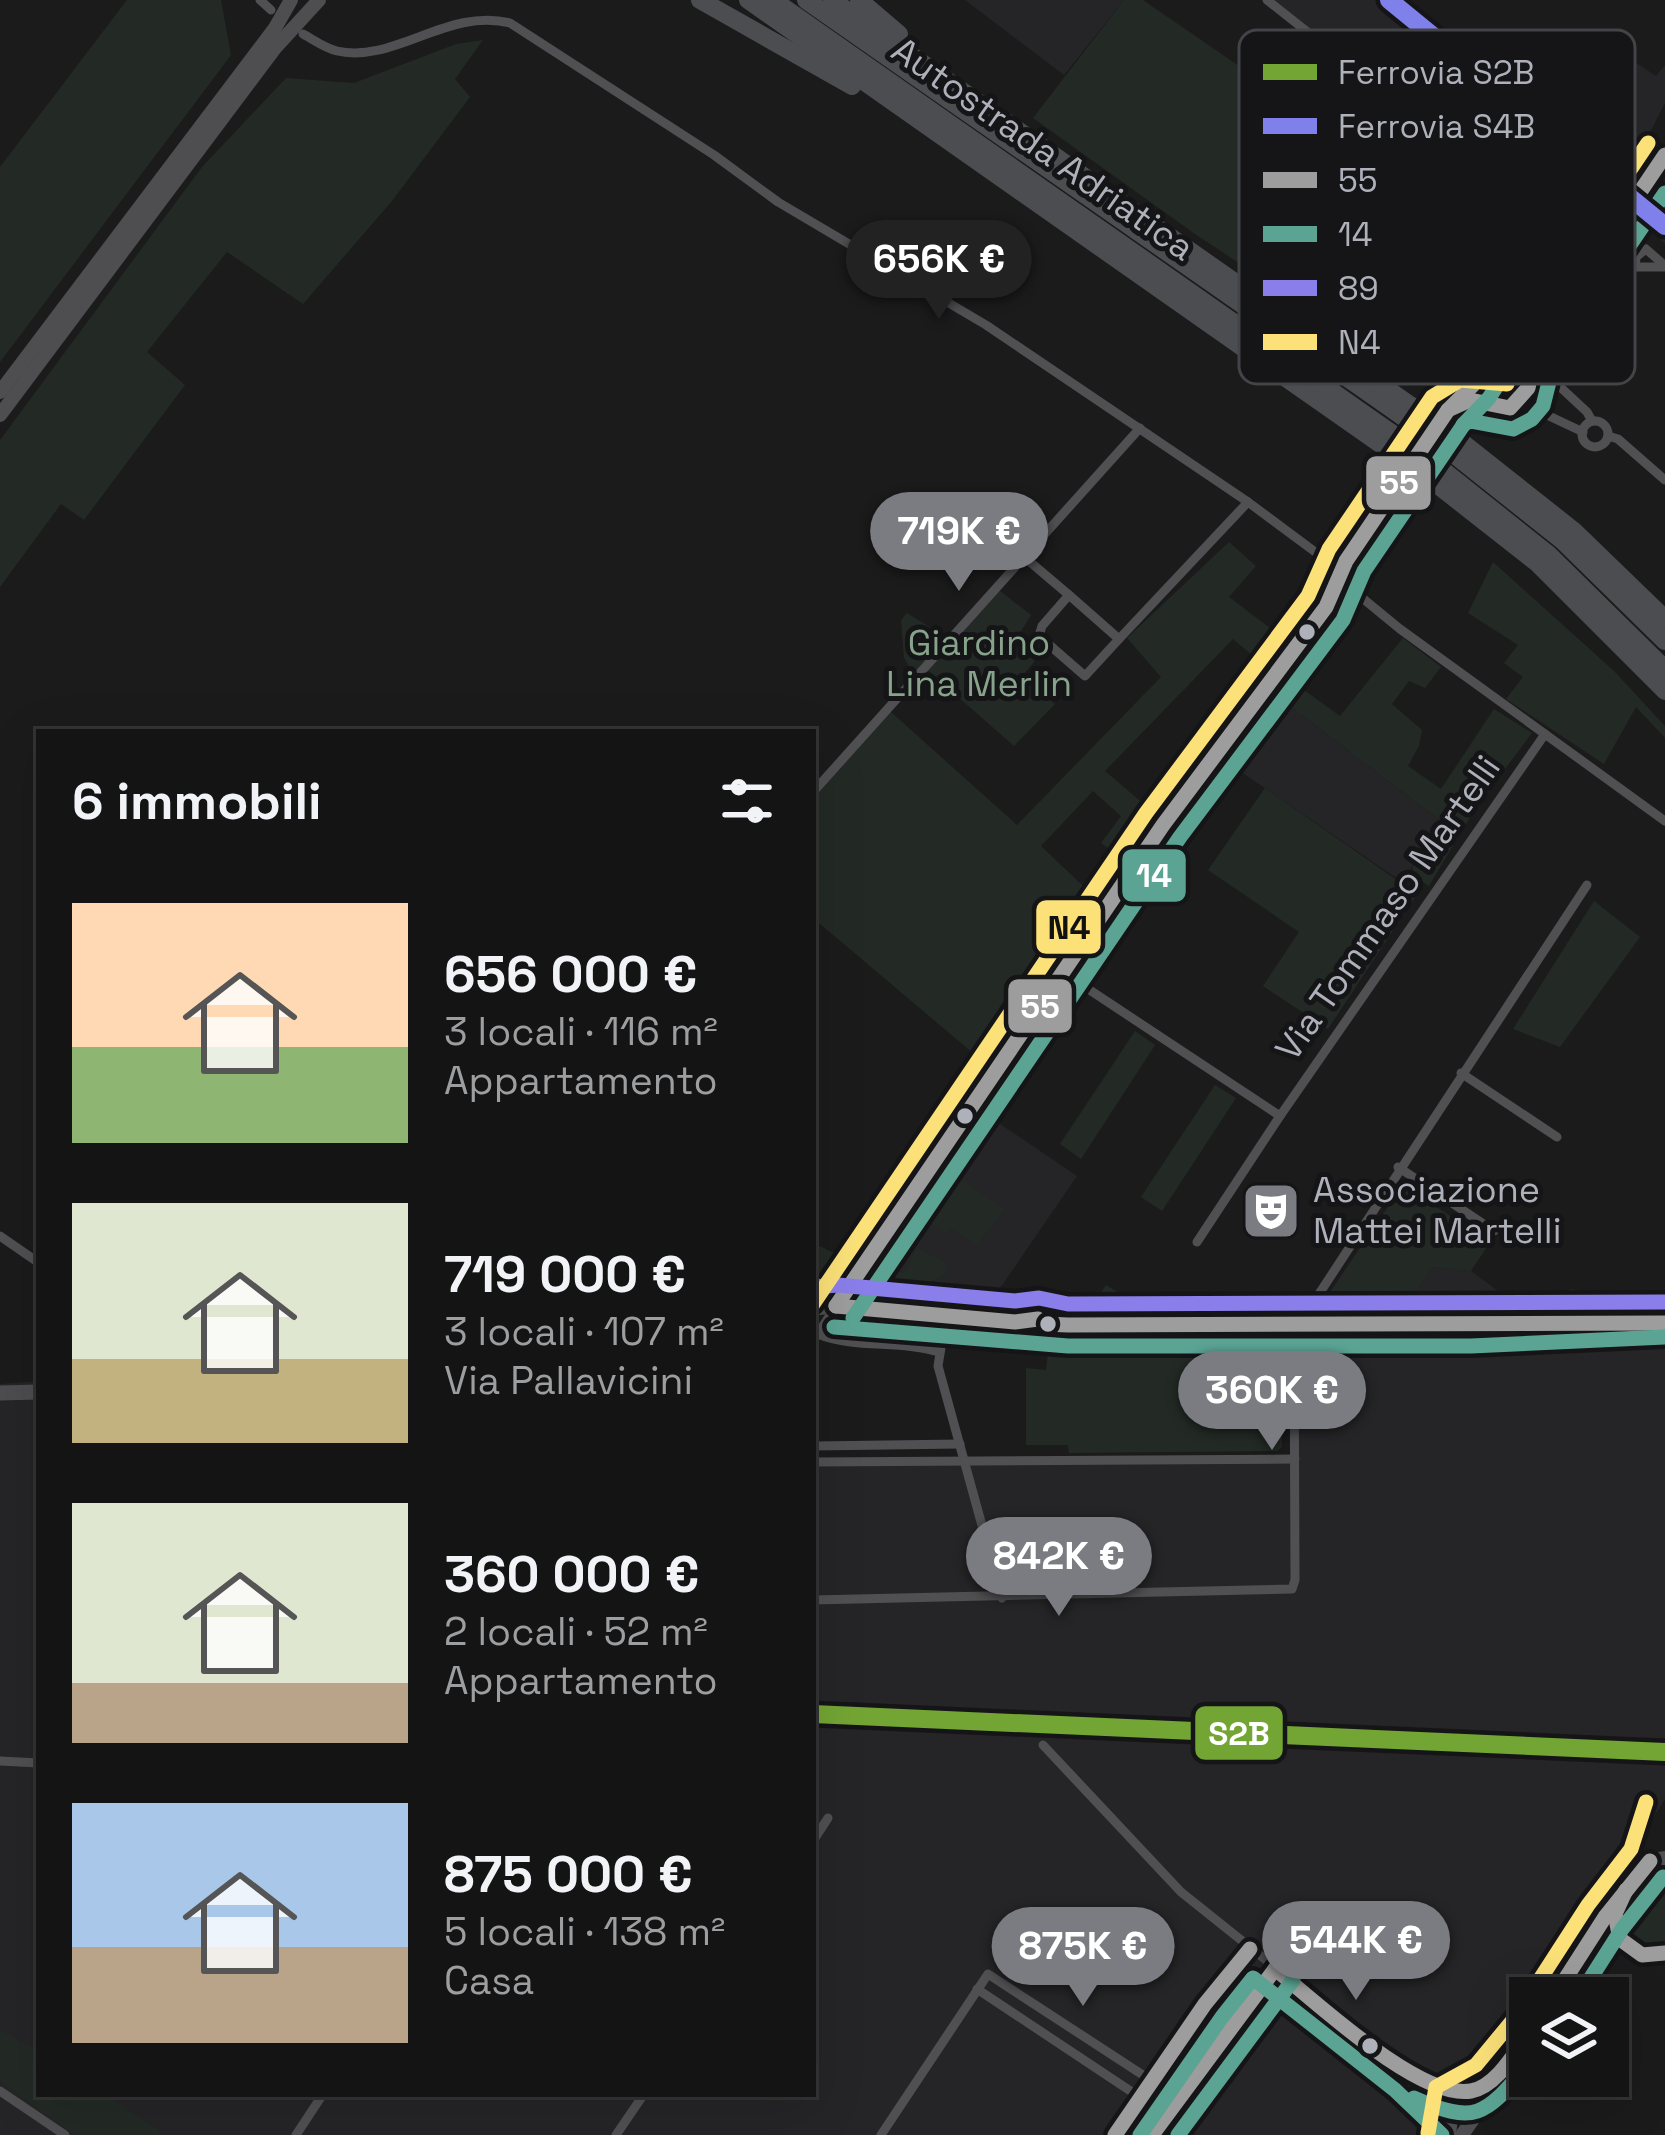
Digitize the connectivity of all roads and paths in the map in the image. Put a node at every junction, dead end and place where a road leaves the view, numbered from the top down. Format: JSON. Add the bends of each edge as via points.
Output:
{"nodes":[{"id":1,"x":260,"y":0,"type":"edge"},
{"id":2,"x":291,"y":0,"type":"edge"},
{"id":3,"x":320,"y":0,"type":"edge"},
{"id":4,"x":700,"y":0,"type":"edge"},
{"id":5,"x":748,"y":0,"type":"edge"},
{"id":6,"x":773,"y":0,"type":"edge"},
{"id":7,"x":806,"y":0,"type":"edge"},
{"id":8,"x":832,"y":0,"type":"edge"},
{"id":9,"x":859,"y":0,"type":"edge"},
{"id":10,"x":1267,"y":0,"type":"edge"},
{"id":11,"x":271,"y":10,"type":"dead end"},
{"id":12,"x":1305,"y":30,"type":"edge"},
{"id":13,"x":304,"y":34,"type":"dead end"},
{"id":14,"x":940,"y":76,"type":"junction"},
{"id":15,"x":955,"y":145,"type":"junction"},
{"id":16,"x":1665,"y":155,"type":"edge"},
{"id":17,"x":1640,"y":193,"type":"dead end"},
{"id":18,"x":1665,"y":266,"type":"edge"},
{"id":19,"x":1635,"y":267,"type":"edge"},
{"id":20,"x":1239,"y":305,"type":"edge"},
{"id":21,"x":1239,"y":312,"type":"edge"},
{"id":22,"x":1239,"y":318,"type":"edge"},
{"id":23,"x":1239,"y":325,"type":"edge"},
{"id":24,"x":1331,"y":384,"type":"edge"},
{"id":25,"x":1336,"y":384,"type":"edge"},
{"id":26,"x":1339,"y":384,"type":"edge"},
{"id":27,"x":1342,"y":384,"type":"edge"},
{"id":28,"x":1472,"y":384,"type":"edge"},
{"id":29,"x":1480,"y":384,"type":"edge"},
{"id":30,"x":1531,"y":384,"type":"edge"},
{"id":31,"x":1558,"y":384,"type":"edge"},
{"id":32,"x":1531,"y":388,"type":"junction"},
{"id":33,"x":0,"y":392,"type":"edge"},
{"id":34,"x":1456,"y":403,"type":"junction"},
{"id":35,"x":1489,"y":403,"type":"junction"},
{"id":36,"x":1515,"y":406,"type":"junction"},
{"id":37,"x":1542,"y":412,"type":"junction"},
{"id":38,"x":0,"y":415,"type":"edge"},
{"id":39,"x":1592,"y":421,"type":"junction"},
{"id":40,"x":1396,"y":425,"type":"junction"},
{"id":41,"x":1141,"y":428,"type":"junction"},
{"id":42,"x":1583,"y":432,"type":"junction"},
{"id":43,"x":1608,"y":436,"type":"junction"},
{"id":44,"x":1440,"y":456,"type":"junction"},
{"id":45,"x":1665,"y":480,"type":"edge"},
{"id":46,"x":1248,"y":502,"type":"junction"},
{"id":47,"x":1023,"y":556,"type":"junction"},
{"id":48,"x":1338,"y":577,"type":"junction"},
{"id":49,"x":1069,"y":595,"type":"junction"},
{"id":50,"x":1665,"y":620,"type":"edge"},
{"id":51,"x":1119,"y":639,"type":"junction"},
{"id":52,"x":1665,"y":640,"type":"edge"},
{"id":53,"x":1665,"y":669,"type":"edge"},
{"id":54,"x":1665,"y":691,"type":"edge"},
{"id":55,"x":1545,"y":734,"type":"junction"},
{"id":56,"x":816,"y":789,"type":"edge"},
{"id":57,"x":1665,"y":821,"type":"edge"},
{"id":58,"x":1587,"y":885,"type":"dead end"},
{"id":59,"x":1064,"y":973,"type":"junction"},
{"id":60,"x":1461,"y":1073,"type":"junction"},
{"id":61,"x":1280,"y":1116,"type":"junction"},
{"id":62,"x":1557,"y":1137,"type":"dead end"},
{"id":63,"x":1398,"y":1167,"type":"junction"},
{"id":64,"x":1494,"y":1231,"type":"dead end"},
{"id":65,"x":0,"y":1236,"type":"edge"},
{"id":66,"x":1197,"y":1242,"type":"dead end"},
{"id":67,"x":36,"y":1261,"type":"edge"},
{"id":68,"x":836,"y":1306,"type":"junction"},
{"id":69,"x":816,"y":1308,"type":"edge"},
{"id":70,"x":946,"y":1317,"type":"junction"},
{"id":71,"x":1665,"y":1320,"type":"edge"},
{"id":72,"x":1296,"y":1326,"type":"junction"},
{"id":73,"x":816,"y":1338,"type":"edge"},
{"id":74,"x":939,"y":1352,"type":"junction"},
{"id":75,"x":36,"y":1392,"type":"edge"},
{"id":76,"x":0,"y":1393,"type":"edge"},
{"id":77,"x":960,"y":1444,"type":"junction"},
{"id":78,"x":816,"y":1446,"type":"edge"},
{"id":79,"x":1295,"y":1459,"type":"junction"},
{"id":80,"x":964,"y":1461,"type":"junction"},
{"id":81,"x":816,"y":1462,"type":"edge"},
{"id":82,"x":1002,"y":1598,"type":"junction"},
{"id":83,"x":816,"y":1600,"type":"edge"},
{"id":84,"x":1043,"y":1745,"type":"dead end"},
{"id":85,"x":0,"y":1761,"type":"edge"},
{"id":86,"x":36,"y":1762,"type":"edge"},
{"id":87,"x":828,"y":1818,"type":"dead end"},
{"id":88,"x":816,"y":1836,"type":"edge"},
{"id":89,"x":1665,"y":1858,"type":"edge"},
{"id":90,"x":1618,"y":1904,"type":"junction"},
{"id":91,"x":1626,"y":1946,"type":"junction"},
{"id":92,"x":1250,"y":1948,"type":"junction"},
{"id":93,"x":1665,"y":1953,"type":"edge"},
{"id":94,"x":1576,"y":1964,"type":"junction"},
{"id":95,"x":1275,"y":1969,"type":"junction"},
{"id":96,"x":1567,"y":1977,"type":"edge"},
{"id":97,"x":977,"y":1988,"type":"junction"},
{"id":98,"x":1205,"y":2004,"type":"junction"},
{"id":99,"x":1232,"y":2023,"type":"junction"},
{"id":100,"x":1076,"y":2031,"type":"junction"},
{"id":101,"x":1065,"y":2047,"type":"junction"},
{"id":102,"x":1509,"y":2059,"type":"edge"},
{"id":103,"x":1509,"y":2070,"type":"edge"},
{"id":104,"x":1408,"y":2074,"type":"junction"},
{"id":105,"x":1147,"y":2089,"type":"junction"},
{"id":106,"x":0,"y":2091,"type":"edge"},
{"id":107,"x":1464,"y":2092,"type":"junction"},
{"id":108,"x":321,"y":2097,"type":"edge"},
{"id":109,"x":642,"y":2097,"type":"edge"},
{"id":110,"x":1173,"y":2105,"type":"junction"},
{"id":111,"x":1481,"y":2109,"type":"junction"},
{"id":112,"x":1451,"y":2113,"type":"junction"},
{"id":113,"x":1466,"y":2129,"type":"edge"},
{"id":114,"x":65,"y":2135,"type":"edge"},
{"id":115,"x":296,"y":2135,"type":"edge"},
{"id":116,"x":616,"y":2135,"type":"edge"},
{"id":117,"x":881,"y":2135,"type":"edge"},
{"id":118,"x":1115,"y":2135,"type":"edge"},
{"id":119,"x":1152,"y":2135,"type":"edge"},
{"id":120,"x":1449,"y":2135,"type":"edge"}],
"edges":[{"from":1,"to":11,"type":"street"},
{"from":2,"to":33,"type":"main road"},
{"from":3,"to":38,"type":"main road","via":[[275,48]]},
{"from":4,"to":15,"type":"highway"},
{"from":5,"to":15,"type":"highway"},
{"from":6,"to":22,"type":"highway","name":"Autostrada Adriatica"},
{"from":7,"to":21,"type":"highway","name":"Autostrada Adriatica"},
{"from":8,"to":14,"type":"highway"},
{"from":9,"to":14,"type":"highway"},
{"from":10,"to":12,"type":"street"},
{"from":13,"to":41,"type":"street","via":[[351,52],[466,20],[510,23]]},
{"from":14,"to":20,"type":"highway"},
{"from":15,"to":23,"type":"highway"},
{"from":16,"to":17,"type":"main road"},
{"from":18,"to":19,"type":"street","via":[[1643,249]]},
{"from":24,"to":40,"type":"highway"},
{"from":25,"to":40,"type":"highway","name":"Autostrada Adriatica"},
{"from":26,"to":40,"type":"highway","name":"Autostrada Adriatica"},
{"from":27,"to":40,"type":"highway"},
{"from":28,"to":34,"type":"main road"},
{"from":29,"to":35,"type":"main road"},
{"from":30,"to":32,"type":"main road"},
{"from":31,"to":39,"type":"street"},
{"from":32,"to":36,"type":"main road"},
{"from":32,"to":37,"type":"street"},
{"from":34,"to":35,"type":"main road"},
{"from":34,"to":48,"type":"main road"},
{"from":35,"to":36,"type":"main road"},
{"from":36,"to":37,"type":"street"},
{"from":37,"to":42,"type":"street"},
{"from":39,"to":42,"type":"street"},
{"from":39,"to":43,"type":"street"},
{"from":40,"to":44,"type":"highway","bridge":true},
{"from":40,"to":44,"type":"highway","name":"Autostrada Adriatica","bridge":true},
{"from":41,"to":46,"type":"street"},
{"from":41,"to":47,"type":"street"},
{"from":42,"to":43,"type":"street","via":[[1591,446]]},
{"from":43,"to":45,"type":"street"},
{"from":44,"to":50,"type":"highway","via":[[1574,531]]},
{"from":44,"to":52,"type":"highway","name":"Autostrada Adriatica","via":[[1563,541]]},
{"from":44,"to":53,"type":"highway","name":"Autostrada Adriatica"},
{"from":44,"to":54,"type":"highway"},
{"from":46,"to":48,"type":"street"},
{"from":46,"to":51,"type":"street"},
{"from":47,"to":49,"type":"street"},
{"from":47,"to":56,"type":"street"},
{"from":48,"to":55,"type":"street"},
{"from":48,"to":59,"type":"main road","via":[[1326,607],[1162,825]]},
{"from":49,"to":51,"type":"street"},
{"from":49,"to":51,"type":"street","via":[[1039,636],[1084,676]]},
{"from":55,"to":57,"type":"street"},
{"from":55,"to":61,"type":"street","name":"Via Tommaso Martelli"},
{"from":58,"to":60,"type":"street"},
{"from":59,"to":61,"type":"street","name":"Via Tommaso Martelli"},
{"from":59,"to":68,"type":"main road"},
{"from":60,"to":62,"type":"street"},
{"from":60,"to":63,"type":"street"},
{"from":61,"to":66,"type":"street","name":"Via Tommaso Martelli"},
{"from":63,"to":64,"type":"street"},
{"from":63,"to":72,"type":"street"},
{"from":65,"to":67,"type":"street"},
{"from":68,"to":69,"type":"main road"},
{"from":68,"to":70,"type":"main road"},
{"from":68,"to":73,"type":"street"},
{"from":70,"to":72,"type":"main road","via":[[1030,1326]]},
{"from":70,"to":74,"type":"street"},
{"from":71,"to":72,"type":"main road"},
{"from":72,"to":79,"type":"street"},
{"from":73,"to":74,"type":"street"},
{"from":74,"to":77,"type":"street"},
{"from":75,"to":76,"type":"main road"},
{"from":77,"to":78,"type":"street"},
{"from":77,"to":80,"type":"street"},
{"from":79,"to":80,"type":"street"},
{"from":79,"to":82,"type":"street","via":[[1294,1587]]},
{"from":80,"to":81,"type":"street"},
{"from":80,"to":82,"type":"street"},
{"from":82,"to":83,"type":"street"},
{"from":84,"to":92,"type":"street","via":[[1155,1868]]},
{"from":85,"to":86,"type":"street"},
{"from":87,"to":88,"type":"street"},
{"from":89,"to":90,"type":"main road","via":[[1643,1865]]},
{"from":90,"to":91,"type":"main road","via":[[1616,1928]]},
{"from":90,"to":94,"type":"main road"},
{"from":91,"to":93,"type":"main road"},
{"from":91,"to":94,"type":"main road","via":[[1596,1949]]},
{"from":92,"to":95,"type":"street"},
{"from":92,"to":98,"type":"street"},
{"from":94,"to":96,"type":"main road"},
{"from":95,"to":99,"type":"street"},
{"from":95,"to":104,"type":"street"},
{"from":97,"to":100,"type":"street","via":[[988,1973]]},
{"from":97,"to":101,"type":"street"},
{"from":97,"to":117,"type":"street"},
{"from":98,"to":99,"type":"street"},
{"from":98,"to":105,"type":"street"},
{"from":99,"to":110,"type":"street"},
{"from":100,"to":101,"type":"street"},
{"from":100,"to":105,"type":"street"},
{"from":101,"to":105,"type":"street"},
{"from":102,"to":107,"type":"main road","via":[[1489,2082]]},
{"from":103,"to":111,"type":"main road"},
{"from":104,"to":107,"type":"street"},
{"from":104,"to":112,"type":"street"},
{"from":105,"to":110,"type":"street"},
{"from":105,"to":118,"type":"street"},
{"from":106,"to":114,"type":"street"},
{"from":107,"to":111,"type":"main road"},
{"from":107,"to":112,"type":"main road"},
{"from":108,"to":115,"type":"street"},
{"from":109,"to":116,"type":"street"},
{"from":110,"to":119,"type":"street"},
{"from":111,"to":113,"type":"main road"},
{"from":112,"to":113,"type":"main road"},
{"from":112,"to":120,"type":"main road"}]}
